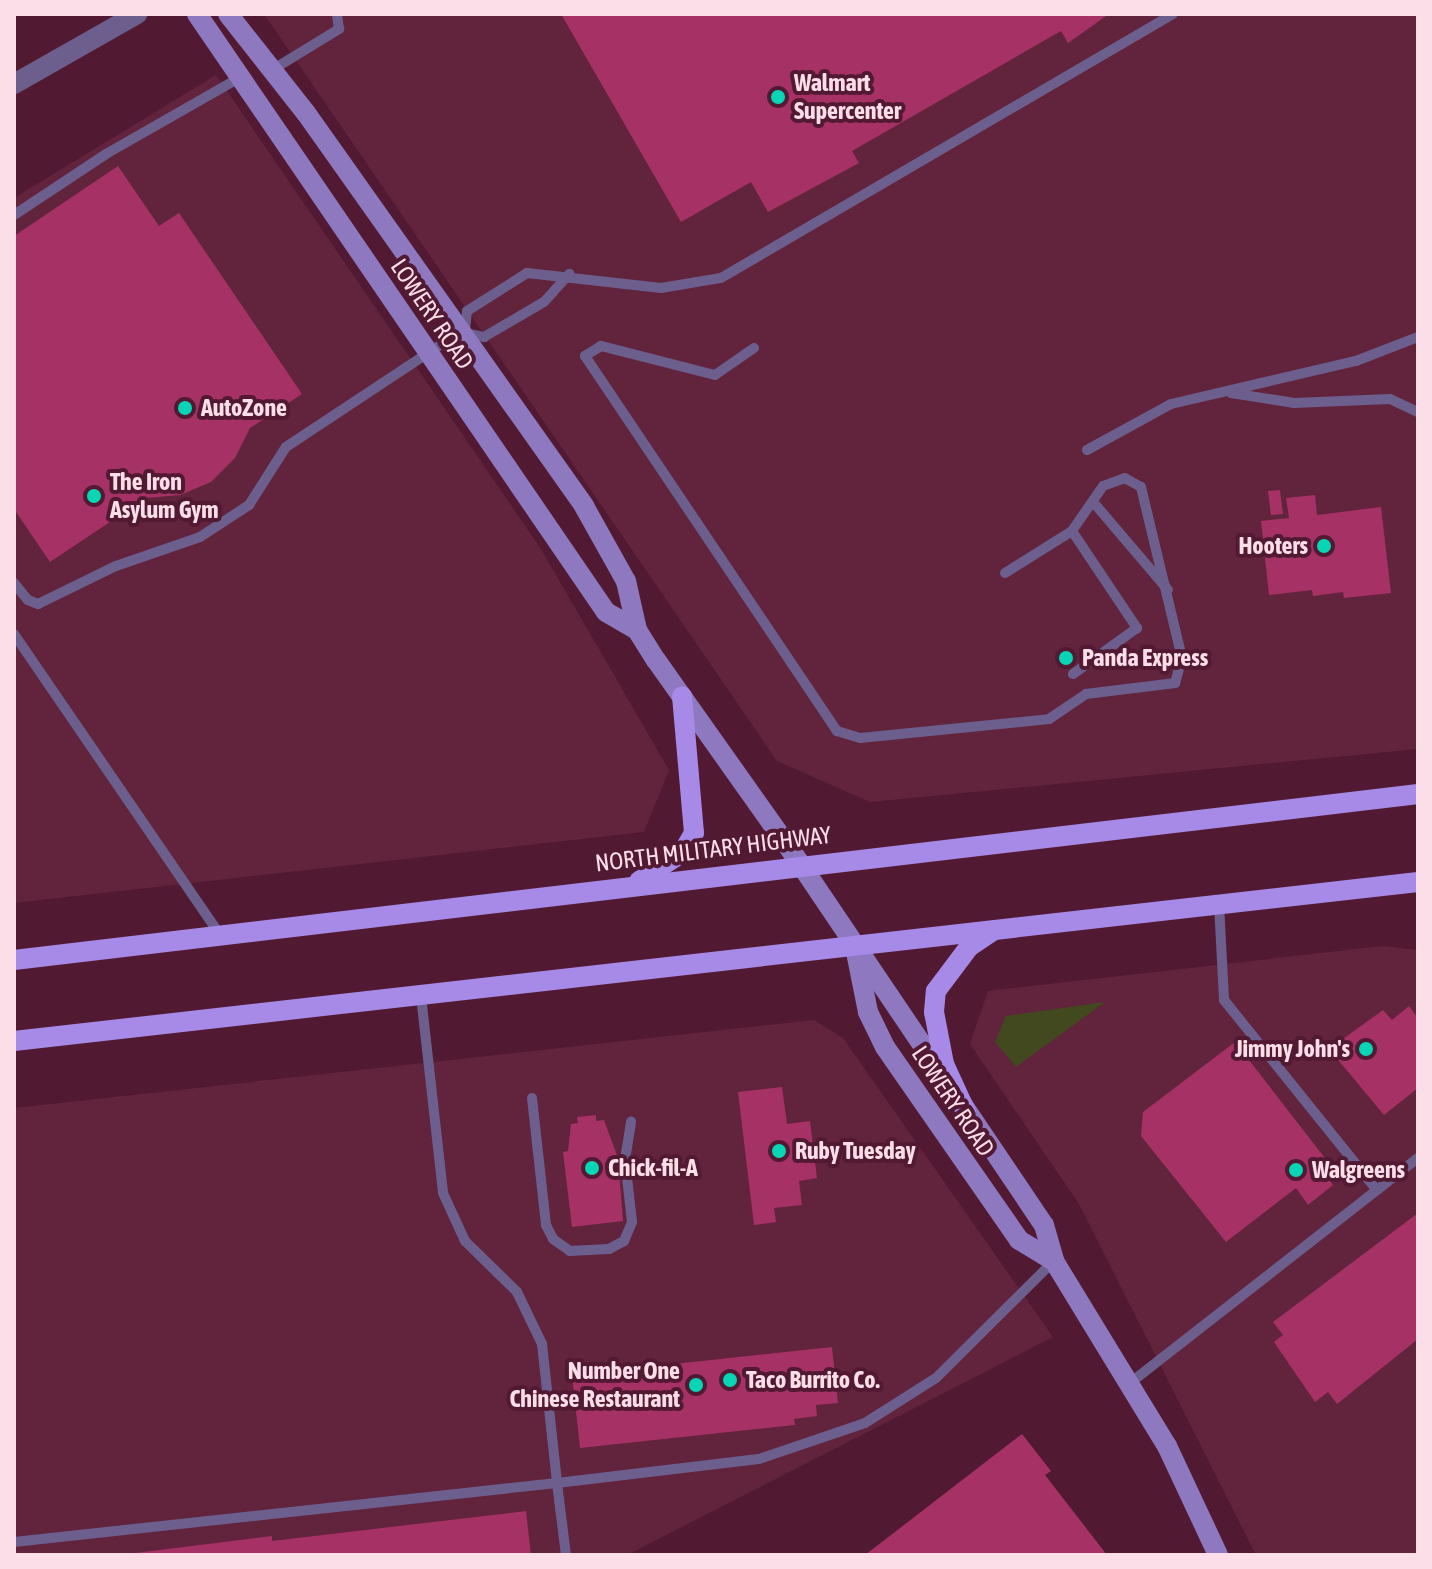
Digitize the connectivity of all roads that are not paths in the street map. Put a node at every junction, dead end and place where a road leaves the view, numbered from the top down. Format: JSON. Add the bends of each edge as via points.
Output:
{"nodes":[{"id":1,"x":137,"y":14,"type":"edge"},
{"id":2,"x":197,"y":14,"type":"edge"},
{"id":3,"x":228,"y":14,"type":"edge"},
{"id":4,"x":337,"y":14,"type":"edge"},
{"id":5,"x":1173,"y":14,"type":"edge"},
{"id":6,"x":272,"y":70,"type":"junction"},
{"id":7,"x":239,"y":78,"type":"junction"},
{"id":8,"x":14,"y":84,"type":"edge"},
{"id":9,"x":14,"y":215,"type":"edge"},
{"id":10,"x":569,"y":274,"type":"junction"},
{"id":11,"x":463,"y":331,"type":"junction"},
{"id":12,"x":1418,"y":337,"type":"edge"},
{"id":13,"x":754,"y":348,"type":"dead end"},
{"id":14,"x":428,"y":351,"type":"junction"},
{"id":15,"x":1229,"y":393,"type":"junction"},
{"id":16,"x":1418,"y":412,"type":"edge"},
{"id":17,"x":1087,"y":450,"type":"dead end"},
{"id":18,"x":1094,"y":503,"type":"junction"},
{"id":19,"x":1072,"y":531,"type":"junction"},
{"id":20,"x":1005,"y":573,"type":"dead end"},
{"id":21,"x":14,"y":583,"type":"edge"},
{"id":22,"x":1170,"y":593,"type":"junction"},
{"id":23,"x":637,"y":630,"type":"junction"},
{"id":24,"x":14,"y":634,"type":"edge"},
{"id":25,"x":1073,"y":674,"type":"dead end"},
{"id":26,"x":682,"y":697,"type":"junction"},
{"id":27,"x":1418,"y":794,"type":"edge"},
{"id":28,"x":801,"y":865,"type":"junction"},
{"id":29,"x":1418,"y":882,"type":"edge"},
{"id":30,"x":633,"y":885,"type":"junction"},
{"id":31,"x":1219,"y":904,"type":"junction"},
{"id":32,"x":998,"y":927,"type":"junction"},
{"id":33,"x":218,"y":932,"type":"junction"},
{"id":34,"x":854,"y":942,"type":"junction"},
{"id":35,"x":14,"y":960,"type":"edge"},
{"id":36,"x":421,"y":996,"type":"junction"},
{"id":37,"x":14,"y":1041,"type":"edge"},
{"id":38,"x":532,"y":1098,"type":"dead end"},
{"id":39,"x":966,"y":1112,"type":"junction"},
{"id":40,"x":631,"y":1121,"type":"dead end"},
{"id":41,"x":1418,"y":1158,"type":"edge"},
{"id":42,"x":1377,"y":1190,"type":"junction"},
{"id":43,"x":1054,"y":1261,"type":"junction"},
{"id":44,"x":1130,"y":1383,"type":"junction"},
{"id":45,"x":557,"y":1483,"type":"junction"},
{"id":46,"x":14,"y":1542,"type":"edge"},
{"id":47,"x":566,"y":1555,"type":"edge"},
{"id":48,"x":1218,"y":1555,"type":"edge"}],
"edges":[{"from":1,"to":8,"type":"street"},
{"from":2,"to":7,"type":"street","name":"LOWERY ROAD"},
{"from":3,"to":6,"type":"street","name":"LOWERY ROAD"},
{"from":4,"to":6,"type":"lane","via":[[339,29]]},
{"from":5,"to":10,"type":"lane","via":[[721,278],[661,288]]},
{"from":6,"to":11,"type":"street","name":"LOWERY ROAD"},
{"from":7,"to":9,"type":"lane","via":[[106,154]]},
{"from":7,"to":14,"type":"street","name":"LOWERY ROAD"},
{"from":10,"to":11,"type":"lane","via":[[544,302],[484,337]]},
{"from":10,"to":11,"type":"lane","via":[[527,273],[467,311]]},
{"from":11,"to":14,"type":"lane"},
{"from":11,"to":23,"type":"street","name":"LOWERY ROAD","via":[[584,506],[626,581]]},
{"from":12,"to":15,"type":"lane","via":[[1356,361]]},
{"from":13,"to":22,"type":"lane","via":[[715,375],[601,346],[585,356],[837,731],[860,738],[1035,721],[1049,719],[1086,694],[1175,683],[1182,658]]},
{"from":14,"to":21,"type":"lane","via":[[286,447],[249,505],[200,537],[129,560],[38,604]]},
{"from":14,"to":23,"type":"street","name":"LOWERY ROAD","via":[[606,612]]},
{"from":15,"to":16,"type":"lane","via":[[1294,403],[1390,399]]},
{"from":15,"to":17,"type":"lane","via":[[1171,404]]},
{"from":18,"to":19,"type":"lane"},
{"from":18,"to":22,"type":"lane"},
{"from":18,"to":22,"type":"lane","via":[[1103,486],[1125,478],[1141,487]]},
{"from":19,"to":20,"type":"lane"},
{"from":19,"to":25,"type":"lane","via":[[1137,628]]},
{"from":23,"to":26,"type":"street","name":"LOWERY ROAD"},
{"from":24,"to":33,"type":"lane"},
{"from":26,"to":28,"type":"street","name":"LOWERY ROAD"},
{"from":26,"to":30,"type":"main road","via":[[694,833],[683,852]]},
{"from":27,"to":28,"type":"main road","name":"NORTH MILITARY HIGHWAY"},
{"from":28,"to":30,"type":"main road","name":"NORTH MILITARY HIGHWAY"},
{"from":28,"to":34,"type":"street","name":"LOWERY ROAD"},
{"from":29,"to":31,"type":"main road"},
{"from":30,"to":33,"type":"main road","name":"NORTH MILITARY HIGHWAY"},
{"from":31,"to":32,"type":"main road"},
{"from":31,"to":42,"type":"lane","via":[[1224,1000]]},
{"from":32,"to":34,"type":"main road"},
{"from":32,"to":39,"type":"main road","via":[[969,947],[936,991],[934,1012],[944,1064]]},
{"from":33,"to":35,"type":"main road","name":"NORTH MILITARY HIGHWAY"},
{"from":34,"to":36,"type":"main road"},
{"from":34,"to":39,"type":"street","name":"LOWERY ROAD"},
{"from":34,"to":43,"type":"street","name":"LOWERY ROAD","via":[[868,1012],[885,1047],[1019,1240]]},
{"from":36,"to":37,"type":"main road"},
{"from":36,"to":45,"type":"lane","via":[[443,1193],[465,1241],[517,1292],[542,1344]]},
{"from":38,"to":40,"type":"lane","via":[[546,1225],[553,1239],[570,1251],[609,1249],[624,1241],[632,1222],[625,1160]]},
{"from":39,"to":43,"type":"street","name":"LOWERY ROAD","via":[[1044,1225]]},
{"from":41,"to":42,"type":"lane"},
{"from":42,"to":44,"type":"lane"},
{"from":43,"to":44,"type":"street","name":"LOWERY ROAD"},
{"from":43,"to":45,"type":"lane","via":[[936,1378],[865,1423],[759,1459]]},
{"from":44,"to":48,"type":"street","name":"LOWERY ROAD","via":[[1167,1446]]},
{"from":45,"to":46,"type":"lane"},
{"from":45,"to":47,"type":"lane"}]}
